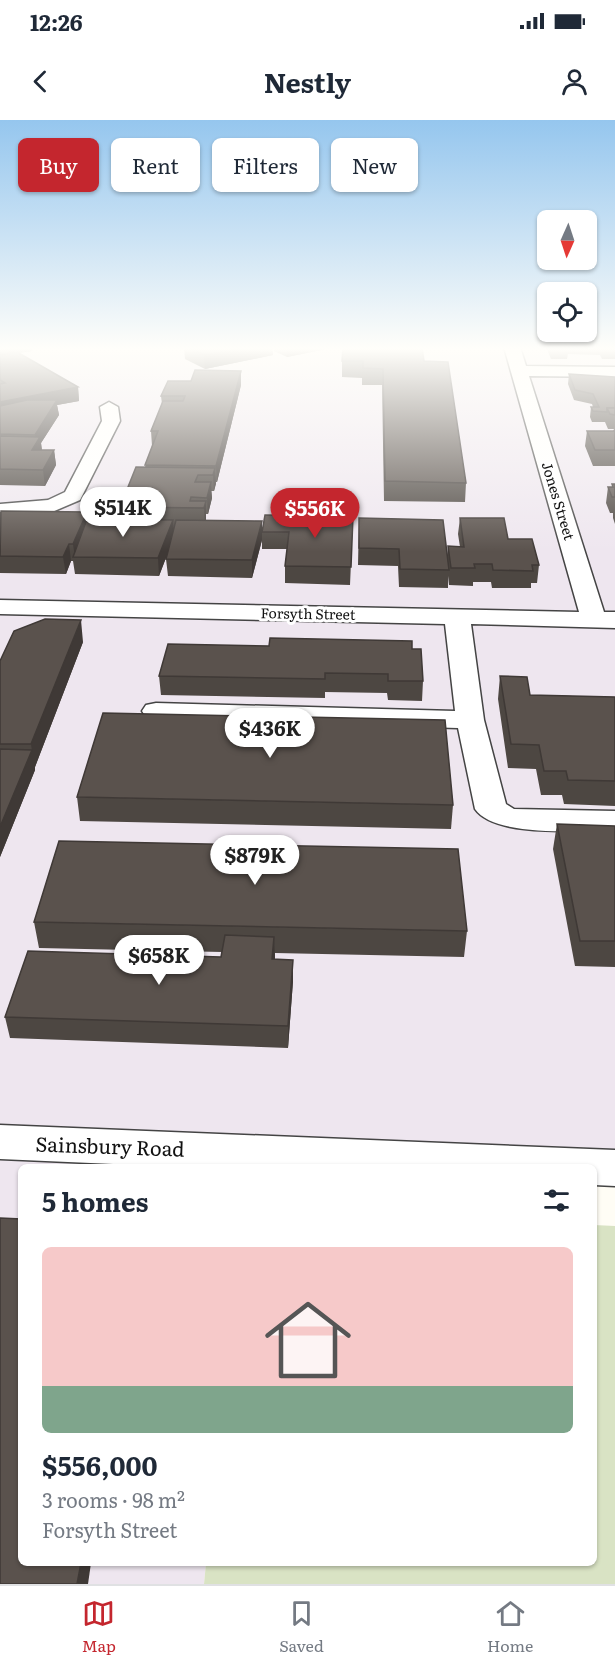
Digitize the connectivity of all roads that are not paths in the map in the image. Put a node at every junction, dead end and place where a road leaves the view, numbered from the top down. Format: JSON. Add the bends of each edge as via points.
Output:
{"nodes":[{"id":1,"x":110,"y":415,"type":"edge"},
{"id":2,"x":534,"y":415,"type":"edge"},
{"id":3,"x":0,"y":510,"type":"edge"},
{"id":4,"x":0,"y":607,"type":"edge"},
{"id":5,"x":458,"y":617,"type":"junction"},
{"id":6,"x":604,"y":620,"type":"edge"},
{"id":7,"x":156,"y":711,"type":"dead end"},
{"id":8,"x":470,"y":720,"type":"junction"},
{"id":9,"x":615,"y":821,"type":"edge"},
{"id":10,"x":0,"y":1142,"type":"edge"},
{"id":11,"x":520,"y":1164,"type":"edge"},
{"id":12,"x":597,"y":1167,"type":"edge"},
{"id":13,"x":615,"y":1168,"type":"edge"}],
"edges":[{"from":1,"to":3,"type":"street","via":[[111,421],[73,495],[52,506]]},
{"from":2,"to":6,"type":"street","name":"Jones Street"},
{"from":4,"to":5,"type":"street","name":"Forsyth Street"},
{"from":5,"to":6,"type":"street","name":"Forsyth Street"},
{"from":5,"to":8,"type":"street"},
{"from":7,"to":8,"type":"street"},
{"from":8,"to":9,"type":"street","via":[[491,809],[507,818]]},
{"from":10,"to":11,"type":"street","name":"Sainsbury Road"},
{"from":12,"to":13,"type":"street","name":"Sainsbury Road"}]}
